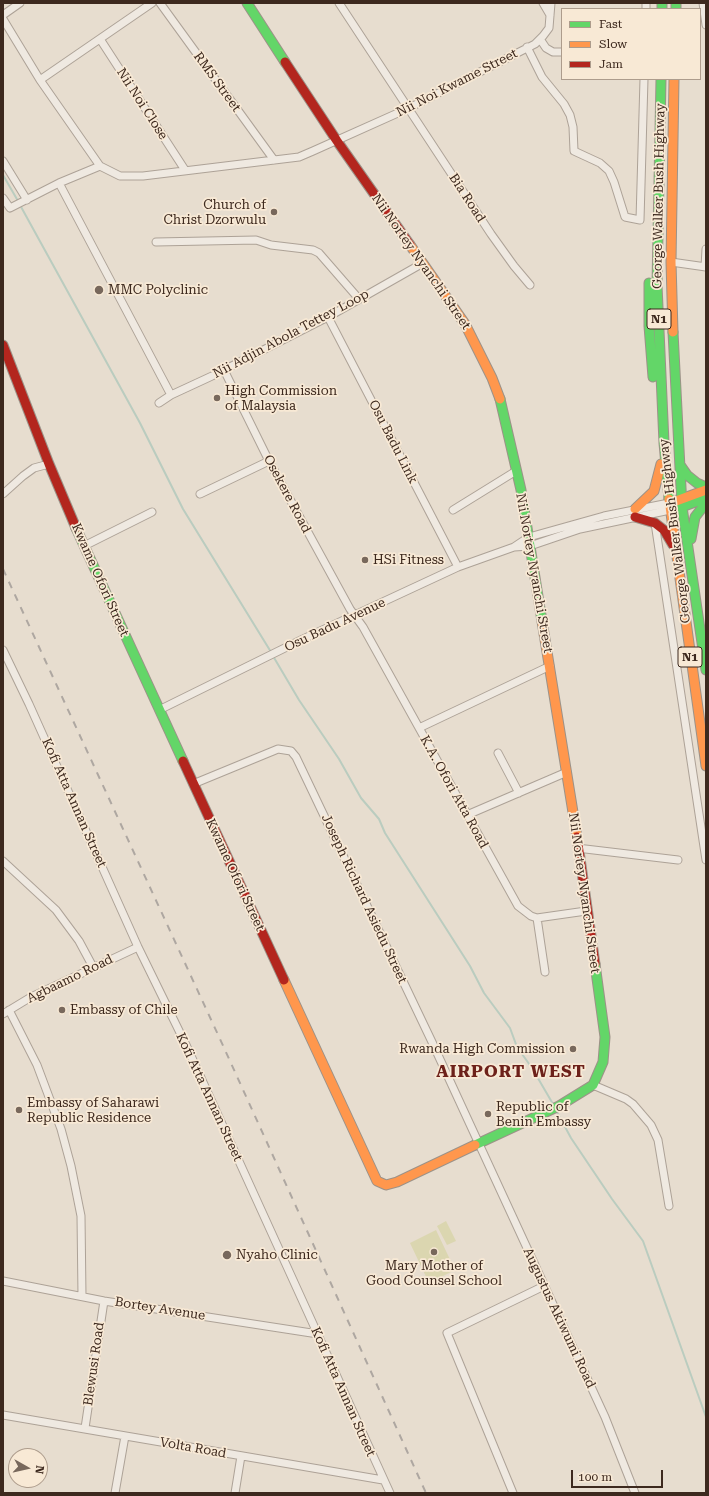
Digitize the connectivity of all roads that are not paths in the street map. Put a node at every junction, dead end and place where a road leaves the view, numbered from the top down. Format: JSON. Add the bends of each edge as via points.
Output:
{"nodes":[{"id":1,"x":20,"y":3,"type":"edge"},
{"id":2,"x":152,"y":3,"type":"edge"},
{"id":3,"x":160,"y":3,"type":"edge"},
{"id":4,"x":247,"y":3,"type":"edge"},
{"id":5,"x":339,"y":3,"type":"edge"},
{"id":6,"x":543,"y":3,"type":"edge"},
{"id":7,"x":551,"y":3,"type":"edge"},
{"id":8,"x":703,"y":3,"type":"edge"},
{"id":9,"x":3,"y":15,"type":"edge"},
{"id":10,"x":551,"y":16,"type":"junction"},
{"id":11,"x":3,"y":19,"type":"edge"},
{"id":12,"x":706,"y":25,"type":"edge"},
{"id":13,"x":100,"y":39,"type":"junction"},
{"id":14,"x":540,"y":39,"type":"junction"},
{"id":15,"x":527,"y":47,"type":"junction"},
{"id":16,"x":561,"y":52,"type":"edge"},
{"id":17,"x":40,"y":80,"type":"junction"},
{"id":18,"x":644,"y":80,"type":"edge"},
{"id":19,"x":660,"y":80,"type":"edge"},
{"id":20,"x":674,"y":80,"type":"edge"},
{"id":21,"x":409,"y":108,"type":"junction"},
{"id":22,"x":337,"y":141,"type":"junction"},
{"id":23,"x":274,"y":160,"type":"junction"},
{"id":24,"x":3,"y":161,"type":"edge"},
{"id":25,"x":100,"y":166,"type":"junction"},
{"id":26,"x":184,"y":170,"type":"junction"},
{"id":27,"x":59,"y":183,"type":"junction"},
{"id":28,"x":3,"y":198,"type":"edge"},
{"id":29,"x":24,"y":202,"type":"junction"},
{"id":30,"x":156,"y":242,"type":"dead end"},
{"id":31,"x":706,"y":249,"type":"edge"},
{"id":32,"x":671,"y":262,"type":"junction"},
{"id":33,"x":422,"y":263,"type":"junction"},
{"id":34,"x":706,"y":267,"type":"edge"},
{"id":35,"x":530,"y":285,"type":"dead end"},
{"id":36,"x":359,"y":299,"type":"junction"},
{"id":37,"x":328,"y":317,"type":"junction"},
{"id":38,"x":3,"y":345,"type":"edge"},
{"id":39,"x":224,"y":370,"type":"junction"},
{"id":40,"x":171,"y":395,"type":"junction"},
{"id":41,"x":159,"y":403,"type":"dead end"},
{"id":42,"x":664,"y":443,"type":"junction"},
{"id":43,"x":269,"y":460,"type":"junction"},
{"id":44,"x":49,"y":464,"type":"junction"},
{"id":45,"x":680,"y":465,"type":"junction"},
{"id":46,"x":516,"y":471,"type":"junction"},
{"id":47,"x":706,"y":488,"type":"edge"},
{"id":48,"x":3,"y":494,"type":"edge"},
{"id":49,"x":200,"y":494,"type":"dead end"},
{"id":50,"x":706,"y":498,"type":"edge"},
{"id":51,"x":682,"y":503,"type":"junction"},
{"id":52,"x":706,"y":503,"type":"edge"},
{"id":53,"x":669,"y":506,"type":"junction"},
{"id":54,"x":453,"y":510,"type":"dead end"},
{"id":55,"x":152,"y":512,"type":"dead end"},
{"id":56,"x":635,"y":513,"type":"junction"},
{"id":57,"x":655,"y":523,"type":"junction"},
{"id":58,"x":529,"y":541,"type":"junction"},
{"id":59,"x":84,"y":546,"type":"junction"},
{"id":60,"x":675,"y":548,"type":"junction"},
{"id":61,"x":689,"y":556,"type":"junction"},
{"id":62,"x":458,"y":567,"type":"junction"},
{"id":63,"x":694,"y":592,"type":"junction"},
{"id":64,"x":354,"y":615,"type":"junction"},
{"id":65,"x":706,"y":627,"type":"edge"},
{"id":66,"x":3,"y":650,"type":"edge"},
{"id":67,"x":550,"y":666,"type":"junction"},
{"id":68,"x":706,"y":670,"type":"edge"},
{"id":69,"x":159,"y":710,"type":"junction"},
{"id":70,"x":419,"y":728,"type":"junction"},
{"id":71,"x":498,"y":754,"type":"dead end"},
{"id":72,"x":706,"y":766,"type":"edge"},
{"id":73,"x":567,"y":772,"type":"junction"},
{"id":74,"x":193,"y":784,"type":"junction"},
{"id":75,"x":519,"y":793,"type":"junction"},
{"id":76,"x":468,"y":815,"type":"junction"},
{"id":77,"x":577,"y":848,"type":"junction"},
{"id":78,"x":678,"y":860,"type":"dead end"},
{"id":79,"x":706,"y":860,"type":"edge"},
{"id":80,"x":3,"y":861,"type":"edge"},
{"id":81,"x":586,"y":911,"type":"junction"},
{"id":82,"x":537,"y":918,"type":"junction"},
{"id":83,"x":138,"y":947,"type":"junction"},
{"id":84,"x":93,"y":967,"type":"junction"},
{"id":85,"x":545,"y":972,"type":"dead end"},
{"id":86,"x":6,"y":1012,"type":"edge"},
{"id":87,"x":593,"y":1085,"type":"junction"},
{"id":88,"x":480,"y":1144,"type":"junction"},
{"id":89,"x":669,"y":1206,"type":"dead end"},
{"id":90,"x":3,"y":1281,"type":"edge"},
{"id":91,"x":544,"y":1286,"type":"junction"},
{"id":92,"x":82,"y":1296,"type":"junction"},
{"id":93,"x":104,"y":1300,"type":"junction"},
{"id":94,"x":318,"y":1334,"type":"junction"},
{"id":95,"x":3,"y":1415,"type":"edge"},
{"id":96,"x":85,"y":1428,"type":"junction"},
{"id":97,"x":125,"y":1436,"type":"junction"},
{"id":98,"x":241,"y":1456,"type":"junction"},
{"id":99,"x":383,"y":1480,"type":"junction"},
{"id":100,"x":115,"y":1493,"type":"edge"},
{"id":101,"x":235,"y":1493,"type":"edge"},
{"id":102,"x":390,"y":1493,"type":"edge"},
{"id":103,"x":513,"y":1493,"type":"edge"},
{"id":104,"x":635,"y":1493,"type":"edge"}],
"edges":[{"from":1,"to":9,"type":"street"},
{"from":2,"to":13,"type":"street"},
{"from":3,"to":23,"type":"street","name":"RMS Street"},
{"from":4,"to":22,"type":"main road","name":"Nii Nortey Nyanchi Street"},
{"from":5,"to":21,"type":"street","name":"Bia Road"},
{"from":6,"to":10,"type":"street"},
{"from":7,"to":10,"type":"street","name":"Nii Noi Kwame Street"},
{"from":8,"to":12,"type":"street"},
{"from":10,"to":14,"type":"street","name":"Nii Noi Kwame Street","via":[[549,28]]},
{"from":11,"to":17,"type":"street"},
{"from":13,"to":17,"type":"street"},
{"from":13,"to":26,"type":"street","name":"Nii Noi Close"},
{"from":14,"to":15,"type":"street","name":"Nii Noi Kwame Street"},
{"from":14,"to":16,"type":"street","via":[[546,48],[553,52]]},
{"from":15,"to":18,"type":"street","via":[[542,77],[564,104],[573,127],[574,151],[600,163],[608,171],[625,217],[640,220]]},
{"from":15,"to":21,"type":"street","name":"Nii Noi Kwame Street"},
{"from":17,"to":25,"type":"street"},
{"from":19,"to":42,"type":"main road","name":"George Walker Bush Highway","number":"N1","via":[[657,224],[650,264],[649,326],[653,374],[663,415]]},
{"from":20,"to":32,"type":"main road","name":"George Walker Bush Highway","number":"N1"},
{"from":21,"to":22,"type":"street","name":"Nii Noi Kwame Street"},
{"from":21,"to":35,"type":"street","name":"Bia Road","via":[[488,229]]},
{"from":22,"to":23,"type":"street","name":"Nii Noi Kwame Street","via":[[299,157]]},
{"from":22,"to":33,"type":"main road","name":"Nii Nortey Nyanchi Street"},
{"from":23,"to":26,"type":"street","name":"Nii Noi Kwame Street"},
{"from":24,"to":29,"type":"street"},
{"from":25,"to":26,"type":"street","name":"Nii Noi Kwame Street","via":[[120,176],[143,176]]},
{"from":25,"to":27,"type":"street"},
{"from":27,"to":29,"type":"street"},
{"from":27,"to":40,"type":"street"},
{"from":28,"to":29,"type":"street","via":[[10,208]]},
{"from":30,"to":36,"type":"street","via":[[256,240],[271,245],[313,250],[319,253]]},
{"from":31,"to":34,"type":"street"},
{"from":32,"to":34,"type":"street"},
{"from":32,"to":45,"type":"main road","name":"George Walker Bush Highway","number":"N1"},
{"from":33,"to":36,"type":"street","name":"Nii Adjin Abola Tettey Loop"},
{"from":33,"to":46,"type":"main road","name":"Nii Nortey Nyanchi Street","via":[[465,324],[492,378],[499,397]]},
{"from":36,"to":37,"type":"street","name":"Nii Adjin Abola Tettey Loop"},
{"from":37,"to":39,"type":"street","name":"Nii Adjin Abola Tettey Loop"},
{"from":37,"to":62,"type":"street","name":"Osu Badu Link"},
{"from":38,"to":44,"type":"main road","name":"Kwame Ofori Street"},
{"from":39,"to":40,"type":"street","name":"Nii Adjin Abola Tettey Loop"},
{"from":39,"to":43,"type":"street","name":"Osekere Road"},
{"from":40,"to":41,"type":"street","name":"Nii Adjin Abola Tettey Loop"},
{"from":42,"to":53,"type":"main road","name":"George Walker Bush Highway","number":"N1"},
{"from":42,"to":56,"type":"main road","via":[[659,477],[654,490]]},
{"from":43,"to":49,"type":"street"},
{"from":43,"to":64,"type":"street","name":"Osekere Road"},
{"from":44,"to":48,"type":"street","via":[[34,468]]},
{"from":44,"to":59,"type":"main road","name":"Kwame Ofori Street"},
{"from":45,"to":47,"type":"main road","via":[[687,475]]},
{"from":45,"to":51,"type":"main road","name":"George Walker Bush Highway","number":"N1"},
{"from":46,"to":54,"type":"street"},
{"from":46,"to":58,"type":"main road","name":"Nii Nortey Nyanchi Street"},
{"from":47,"to":51,"type":"main road"},
{"from":50,"to":51,"type":"main road"},
{"from":51,"to":53,"type":"main road"},
{"from":51,"to":61,"type":"main road","name":"George Walker Bush Highway","number":"N1"},
{"from":52,"to":61,"type":"main road","via":[[701,507],[693,523]]},
{"from":53,"to":56,"type":"street","name":"Osu Badu Avenue"},
{"from":53,"to":60,"type":"main road","name":"George Walker Bush Highway","number":"N1"},
{"from":55,"to":59,"type":"street"},
{"from":56,"to":57,"type":"main road"},
{"from":56,"to":58,"type":"street","name":"Osu Badu Avenue"},
{"from":57,"to":60,"type":"main road","via":[[664,530]]},
{"from":57,"to":79,"type":"street"},
{"from":58,"to":62,"type":"street","name":"Osu Badu Avenue"},
{"from":58,"to":67,"type":"main road","name":"Nii Nortey Nyanchi Street"},
{"from":59,"to":69,"type":"main road","name":"Kwame Ofori Street"},
{"from":60,"to":72,"type":"main road","name":"George Walker Bush Highway","number":"N1"},
{"from":61,"to":63,"type":"main road","name":"George Walker Bush Highway","number":"N1"},
{"from":62,"to":64,"type":"street","name":"Osu Badu Avenue"},
{"from":63,"to":65,"type":"main road"},
{"from":63,"to":68,"type":"main road","name":"George Walker Bush Highway","number":"N1"},
{"from":64,"to":69,"type":"street","name":"Osu Badu Avenue"},
{"from":64,"to":70,"type":"street","name":"K.A. Ofori Atta Road"},
{"from":66,"to":83,"type":"street","name":"Kofi Atta Annan Street"},
{"from":67,"to":70,"type":"street"},
{"from":67,"to":73,"type":"main road","name":"Nii Nortey Nyanchi Street"},
{"from":69,"to":74,"type":"main road","name":"Kwame Ofori Street"},
{"from":70,"to":76,"type":"street","name":"K.A. Ofori Atta Road"},
{"from":71,"to":75,"type":"street"},
{"from":73,"to":75,"type":"street"},
{"from":73,"to":77,"type":"main road","name":"Nii Nortey Nyanchi Street"},
{"from":74,"to":88,"type":"street","name":"Joseph Richard Asiedu Street","via":[[278,749],[290,751],[296,757]]},
{"from":74,"to":88,"type":"main road","name":"Kwame Ofori Street","via":[[377,1181],[389,1185]]},
{"from":75,"to":76,"type":"street"},
{"from":76,"to":82,"type":"street","name":"K.A. Ofori Atta Road","via":[[518,906]]},
{"from":77,"to":78,"type":"street"},
{"from":77,"to":81,"type":"main road","name":"Nii Nortey Nyanchi Street"},
{"from":80,"to":84,"type":"street","via":[[56,910]]},
{"from":81,"to":82,"type":"street"},
{"from":81,"to":87,"type":"main road","name":"Nii Nortey Nyanchi Street","via":[[605,1038],[603,1062]]},
{"from":82,"to":85,"type":"street"},
{"from":83,"to":84,"type":"street","name":"Agbaamo Road"},
{"from":83,"to":94,"type":"street","name":"Kofi Atta Annan Street","via":[[187,1047]]},
{"from":84,"to":86,"type":"street","name":"Agbaamo Road"},
{"from":86,"to":92,"type":"street","via":[[37,1065],[61,1129],[71,1166],[81,1216]]},
{"from":87,"to":88,"type":"main road","via":[[582,1094]]},
{"from":87,"to":89,"type":"street","via":[[626,1099],[650,1125],[658,1140]]},
{"from":88,"to":91,"type":"street","name":"Augustus Akiwumi Road"},
{"from":90,"to":92,"type":"street","name":"Bortey Avenue"},
{"from":91,"to":103,"type":"street","via":[[447,1333]]},
{"from":91,"to":104,"type":"street","name":"Augustus Akiwumi Road","via":[[605,1417]]},
{"from":92,"to":93,"type":"street","name":"Bortey Avenue"},
{"from":93,"to":94,"type":"street","name":"Bortey Avenue"},
{"from":93,"to":96,"type":"street","name":"Blewusi Road"},
{"from":94,"to":99,"type":"street","name":"Kofi Atta Annan Street"},
{"from":95,"to":96,"type":"street","name":"Volta Road"},
{"from":96,"to":97,"type":"street","name":"Volta Road"},
{"from":97,"to":98,"type":"street","name":"Volta Road"},
{"from":97,"to":100,"type":"street"},
{"from":98,"to":99,"type":"street","name":"Volta Road"},
{"from":98,"to":101,"type":"street"},
{"from":99,"to":102,"type":"street","name":"Kofi Atta Annan Street"}]}
